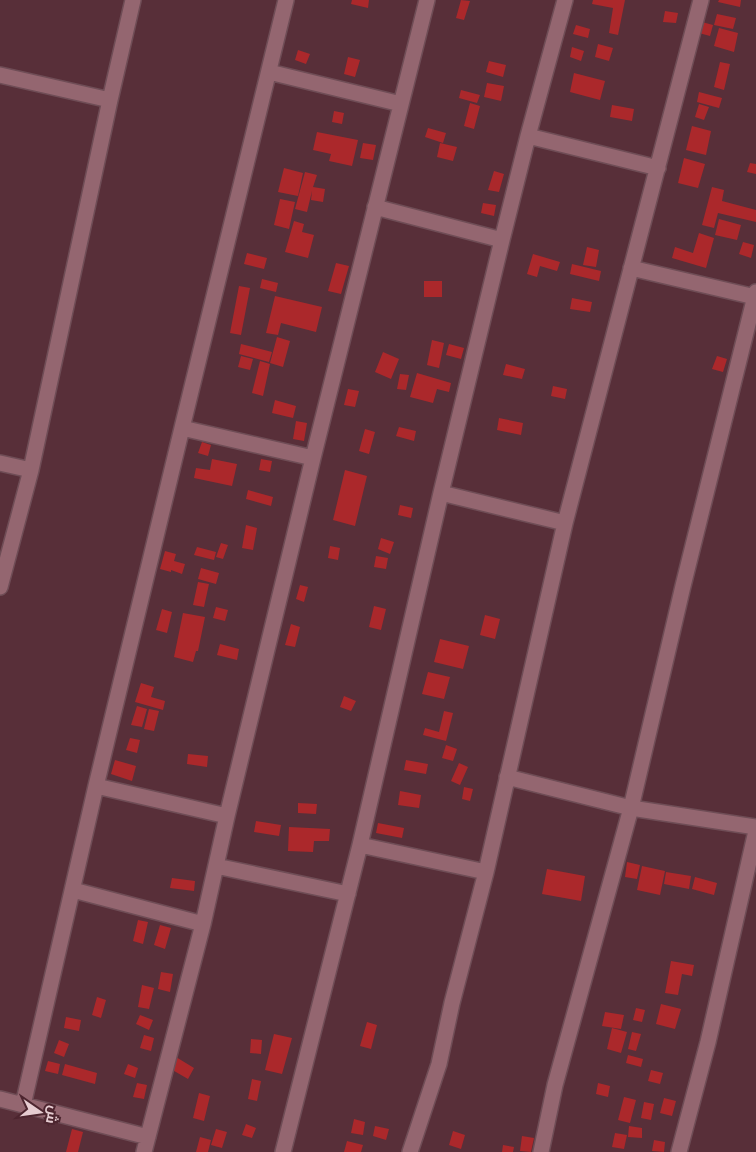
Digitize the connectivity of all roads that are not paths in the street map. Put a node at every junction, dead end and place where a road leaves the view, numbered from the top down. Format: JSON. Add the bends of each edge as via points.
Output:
{"nodes":[{"id":1,"x":133,"y":0,"type":"edge"},
{"id":2,"x":286,"y":0,"type":"edge"},
{"id":3,"x":427,"y":0,"type":"edge"},
{"id":4,"x":565,"y":0,"type":"edge"},
{"id":5,"x":701,"y":0,"type":"edge"},
{"id":6,"x":269,"y":72,"type":"junction"},
{"id":7,"x":0,"y":75,"type":"edge"},
{"id":8,"x":110,"y":100,"type":"junction"},
{"id":9,"x":401,"y":104,"type":"junction"},
{"id":10,"x":528,"y":136,"type":"junction"},
{"id":11,"x":658,"y":168,"type":"junction"},
{"id":12,"x":375,"y":208,"type":"junction"},
{"id":13,"x":502,"y":240,"type":"junction"},
{"id":14,"x":632,"y":268,"type":"junction"},
{"id":15,"x":755,"y":294,"type":"edge"},
{"id":16,"x":182,"y":428,"type":"junction"},
{"id":17,"x":313,"y":458,"type":"junction"},
{"id":18,"x":0,"y":463,"type":"edge"},
{"id":19,"x":31,"y":470,"type":"junction"},
{"id":20,"x":442,"y":493,"type":"junction"},
{"id":21,"x":565,"y":523,"type":"junction"},
{"id":22,"x":0,"y":587,"type":"edge"},
{"id":23,"x":507,"y":777,"type":"junction"},
{"id":24,"x":96,"y":786,"type":"junction"},
{"id":25,"x":631,"y":808,"type":"junction"},
{"id":26,"x":227,"y":816,"type":"junction"},
{"id":27,"x":756,"y":829,"type":"edge"},
{"id":28,"x":360,"y":845,"type":"junction"},
{"id":29,"x":216,"y":866,"type":"junction"},
{"id":30,"x":486,"y":872,"type":"junction"},
{"id":31,"x":73,"y":890,"type":"junction"},
{"id":32,"x":348,"y":894,"type":"junction"},
{"id":33,"x":203,"y":924,"type":"junction"},
{"id":34,"x":0,"y":1099,"type":"edge"},
{"id":35,"x":23,"y":1105,"type":"junction"},
{"id":36,"x":146,"y":1145,"type":"edge"},
{"id":37,"x":282,"y":1152,"type":"edge"},
{"id":38,"x":410,"y":1152,"type":"edge"},
{"id":39,"x":541,"y":1152,"type":"edge"},
{"id":40,"x":679,"y":1152,"type":"edge"}],
"edges":[{"from":1,"to":8,"type":"street"},
{"from":2,"to":6,"type":"street"},
{"from":3,"to":9,"type":"street"},
{"from":4,"to":10,"type":"street"},
{"from":5,"to":11,"type":"street"},
{"from":6,"to":9,"type":"street"},
{"from":6,"to":16,"type":"street"},
{"from":7,"to":8,"type":"street"},
{"from":8,"to":19,"type":"street"},
{"from":9,"to":12,"type":"street"},
{"from":10,"to":11,"type":"street"},
{"from":10,"to":13,"type":"street"},
{"from":11,"to":14,"type":"street"},
{"from":12,"to":13,"type":"street"},
{"from":12,"to":17,"type":"street"},
{"from":13,"to":20,"type":"street"},
{"from":14,"to":15,"type":"street"},
{"from":14,"to":21,"type":"street"},
{"from":15,"to":25,"type":"street"},
{"from":16,"to":17,"type":"street"},
{"from":16,"to":24,"type":"street"},
{"from":17,"to":26,"type":"street"},
{"from":18,"to":19,"type":"street"},
{"from":19,"to":22,"type":"street"},
{"from":20,"to":21,"type":"street"},
{"from":20,"to":28,"type":"street"},
{"from":21,"to":23,"type":"street"},
{"from":23,"to":25,"type":"street"},
{"from":23,"to":30,"type":"street"},
{"from":24,"to":26,"type":"street"},
{"from":24,"to":31,"type":"street"},
{"from":25,"to":27,"type":"street"},
{"from":25,"to":39,"type":"street"},
{"from":26,"to":29,"type":"street"},
{"from":27,"to":40,"type":"street","via":[[708,1042]]},
{"from":28,"to":30,"type":"street"},
{"from":28,"to":32,"type":"street"},
{"from":29,"to":32,"type":"street"},
{"from":29,"to":33,"type":"street"},
{"from":30,"to":38,"type":"street","via":[[439,1064]]},
{"from":31,"to":33,"type":"street"},
{"from":31,"to":35,"type":"street"},
{"from":32,"to":37,"type":"street"},
{"from":33,"to":36,"type":"street"},
{"from":34,"to":35,"type":"street"},
{"from":35,"to":36,"type":"street"}]}
